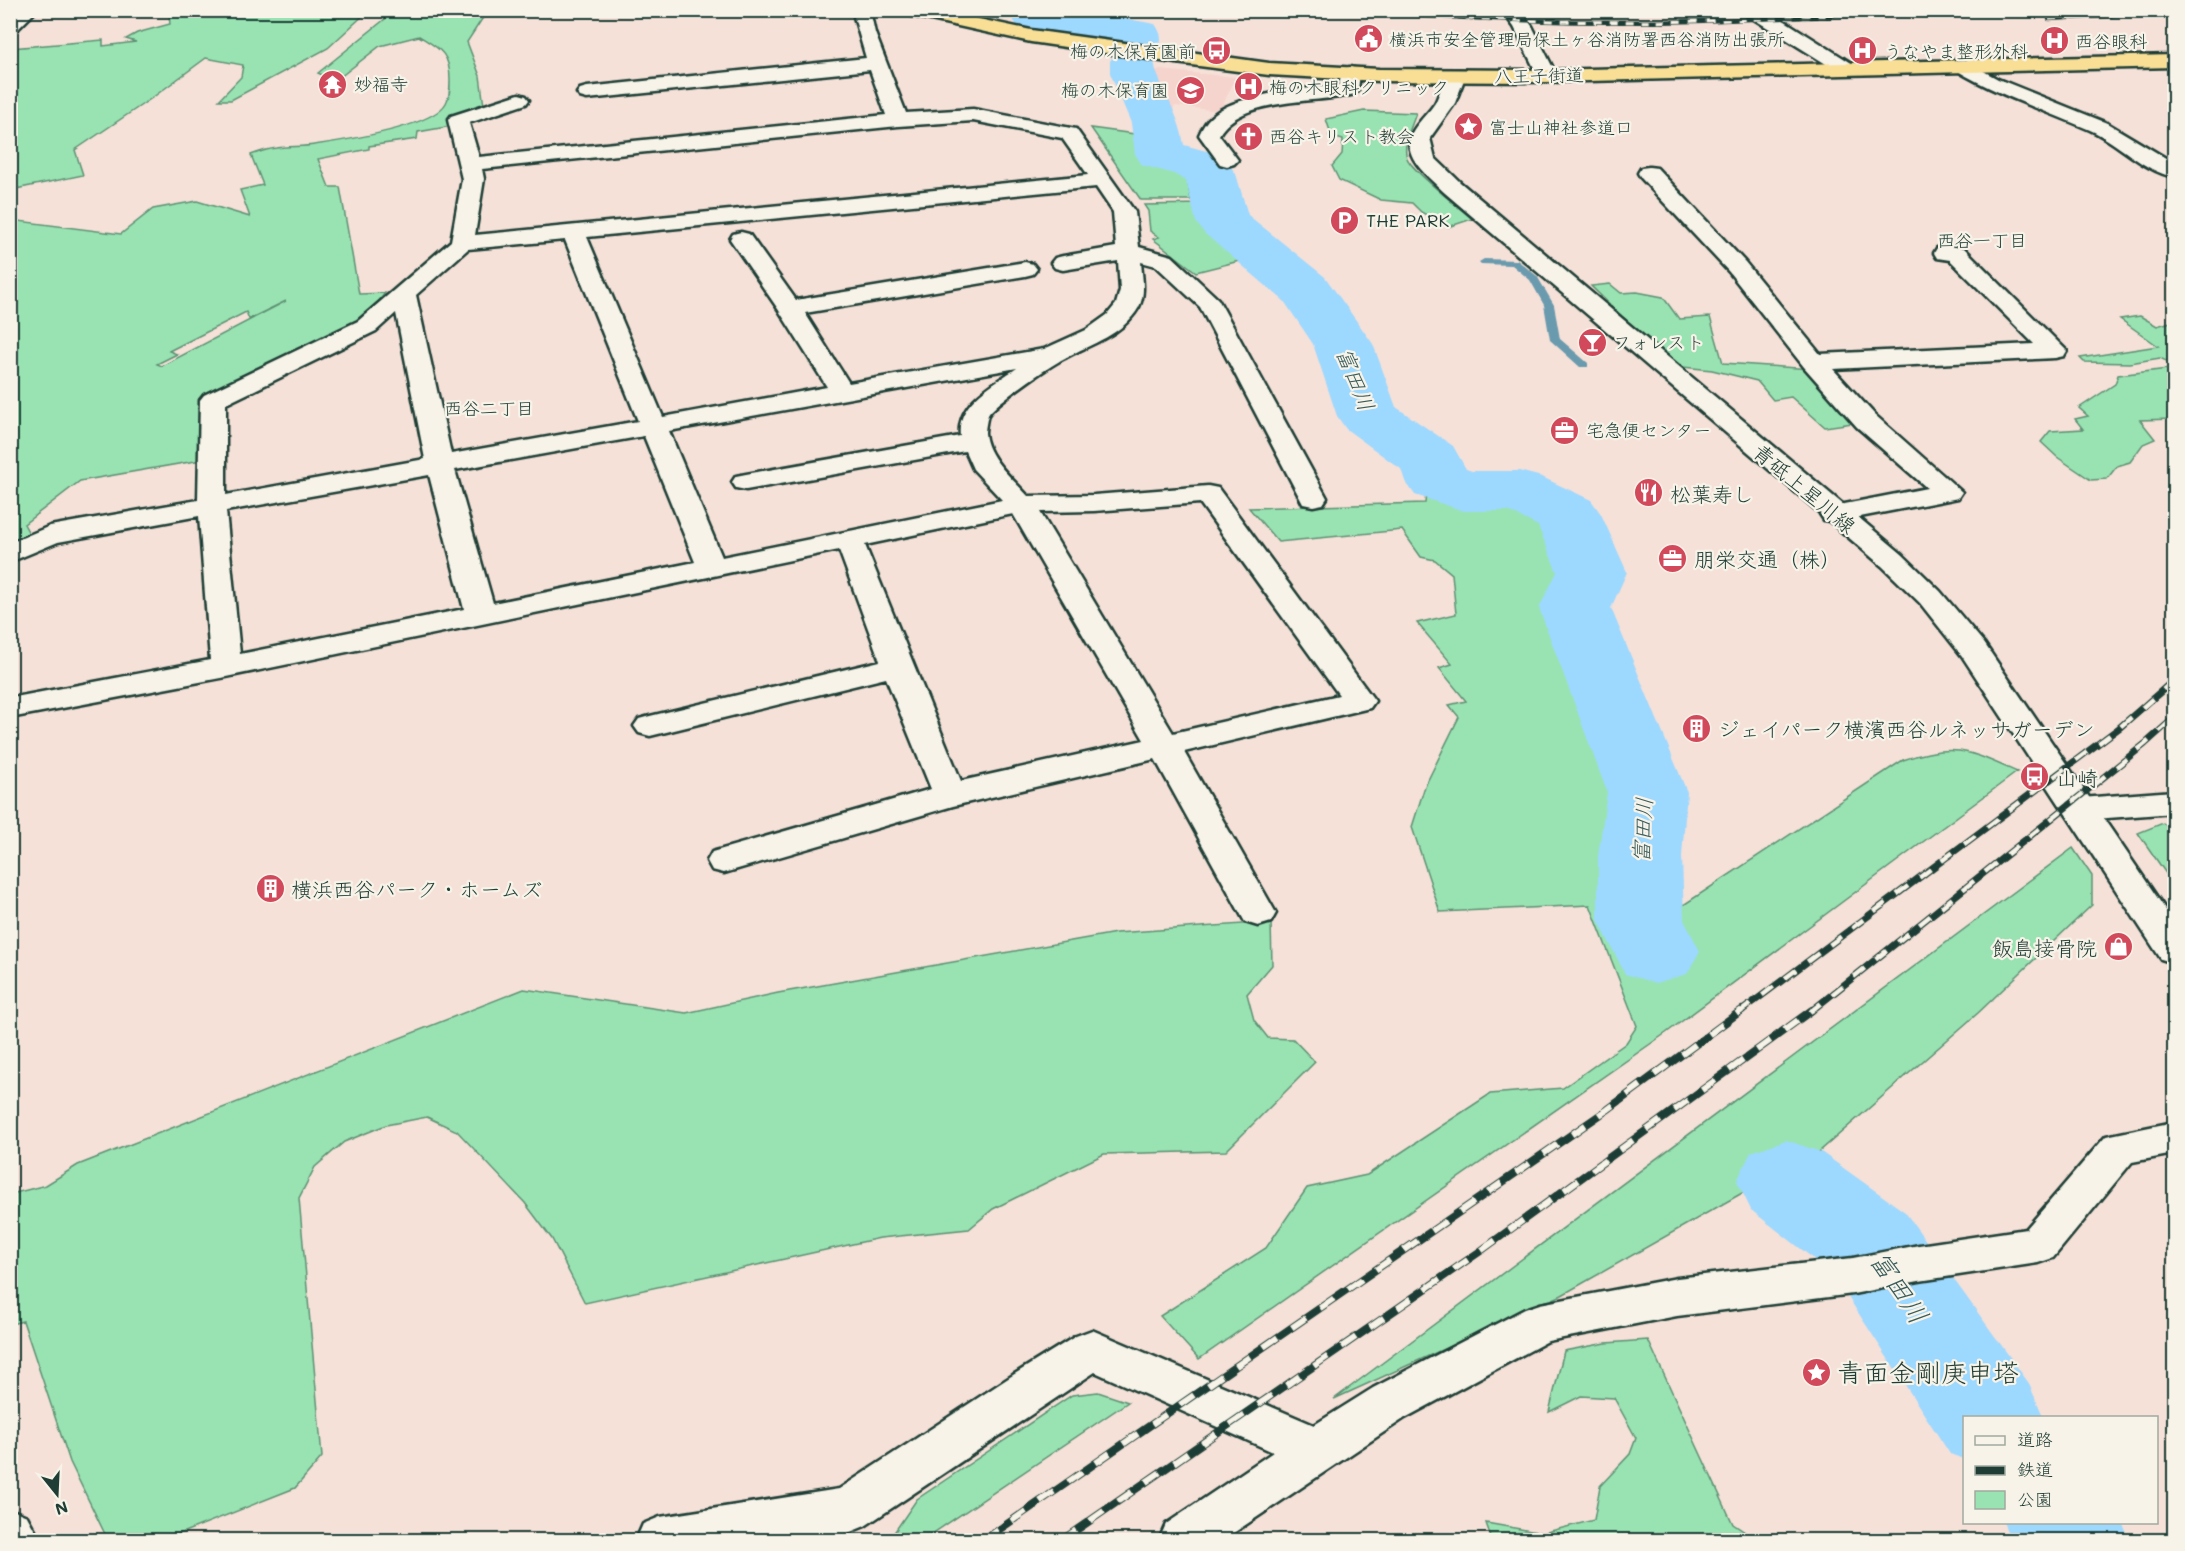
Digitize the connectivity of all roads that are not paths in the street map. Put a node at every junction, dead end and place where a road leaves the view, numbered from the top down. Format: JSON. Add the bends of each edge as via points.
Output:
{"nodes":[{"id":1,"x":28,"y":10,"type":"edge"},
{"id":2,"x":861,"y":10,"type":"edge"},
{"id":3,"x":908,"y":10,"type":"edge"},
{"id":4,"x":1510,"y":10,"type":"edge"},
{"id":5,"x":1748,"y":10,"type":"edge"},
{"id":6,"x":10,"y":26,"type":"edge"},
{"id":7,"x":2175,"y":61,"type":"edge"},
{"id":8,"x":878,"y":63,"type":"junction"},
{"id":9,"x":1963,"y":66,"type":"junction"},
{"id":10,"x":1846,"y":68,"type":"junction"},
{"id":11,"x":1350,"y":73,"type":"junction"},
{"id":12,"x":1547,"y":76,"type":"junction"},
{"id":13,"x":1455,"y":77,"type":"junction"},
{"id":14,"x":587,"y":93,"type":"dead end"},
{"id":15,"x":519,"y":100,"type":"dead end"},
{"id":16,"x":898,"y":120,"type":"junction"},
{"id":17,"x":1227,"y":160,"type":"dead end"},
{"id":18,"x":470,"y":164,"type":"junction"},
{"id":19,"x":2175,"y":171,"type":"edge"},
{"id":20,"x":1649,"y":173,"type":"dead end"},
{"id":21,"x":1103,"y":180,"type":"junction"},
{"id":22,"x":735,"y":225,"type":"junction"},
{"id":23,"x":573,"y":231,"type":"junction"},
{"id":24,"x":462,"y":243,"type":"junction"},
{"id":25,"x":1130,"y":252,"type":"junction"},
{"id":26,"x":1945,"y":253,"type":"dead end"},
{"id":27,"x":1063,"y":263,"type":"dead end"},
{"id":28,"x":1025,"y":269,"type":"dead end"},
{"id":29,"x":404,"y":294,"type":"junction"},
{"id":30,"x":790,"y":308,"type":"junction"},
{"id":31,"x":1054,"y":354,"type":"junction"},
{"id":32,"x":1813,"y":362,"type":"junction"},
{"id":33,"x":843,"y":393,"type":"junction"},
{"id":34,"x":654,"y":426,"type":"junction"},
{"id":35,"x":975,"y":441,"type":"junction"},
{"id":36,"x":440,"y":466,"type":"junction"},
{"id":37,"x":746,"y":482,"type":"dead end"},
{"id":38,"x":1313,"y":498,"type":"dead end"},
{"id":39,"x":1021,"y":504,"type":"junction"},
{"id":40,"x":212,"y":506,"type":"junction"},
{"id":41,"x":1834,"y":513,"type":"junction"},
{"id":42,"x":849,"y":540,"type":"junction"},
{"id":43,"x":10,"y":554,"type":"edge"},
{"id":44,"x":712,"y":568,"type":"junction"},
{"id":45,"x":481,"y":615,"type":"junction"},
{"id":46,"x":897,"y":666,"type":"junction"},
{"id":47,"x":226,"y":667,"type":"junction"},
{"id":48,"x":10,"y":708,"type":"edge"},
{"id":49,"x":650,"y":726,"type":"dead end"},
{"id":50,"x":1164,"y":746,"type":"junction"},
{"id":51,"x":950,"y":795,"type":"junction"},
{"id":52,"x":2175,"y":802,"type":"edge"},
{"id":53,"x":2081,"y":809,"type":"junction"},
{"id":54,"x":724,"y":861,"type":"dead end"},
{"id":55,"x":1258,"y":913,"type":"dead end"},
{"id":56,"x":2175,"y":950,"type":"edge"},
{"id":57,"x":2175,"y":1138,"type":"edge"},
{"id":58,"x":1317,"y":1449,"type":"junction"},
{"id":59,"x":10,"y":1532,"type":"edge"},
{"id":60,"x":16,"y":1540,"type":"edge"},
{"id":61,"x":660,"y":1540,"type":"edge"},
{"id":62,"x":1183,"y":1540,"type":"edge"}],
"edges":[{"from":1,"to":6,"type":"street"},
{"from":2,"to":8,"type":"street"},
{"from":3,"to":11,"type":"highway","name":"八王子街道","via":[[1031,36],[1168,56],[1269,69]]},
{"from":4,"to":12,"type":"street","via":[[1523,26]]},
{"from":5,"to":10,"type":"street"},
{"from":7,"to":9,"type":"highway","name":"八王子街道"},
{"from":8,"to":14,"type":"street"},
{"from":8,"to":16,"type":"street"},
{"from":9,"to":10,"type":"highway","name":"八王子街道"},
{"from":9,"to":19,"type":"street","via":[[1991,83],[2100,126]]},
{"from":10,"to":12,"type":"highway","name":"八王子街道"},
{"from":11,"to":13,"type":"highway","name":"八王子街道"},
{"from":11,"to":17,"type":"street","via":[[1348,90],[1262,103],[1220,119],[1209,135]]},
{"from":12,"to":13,"type":"highway","name":"八王子街道"},
{"from":13,"to":41,"type":"street","name":"青砥上星川線","via":[[1445,103],[1420,138],[1425,160]]},
{"from":15,"to":18,"type":"street","via":[[458,120]]},
{"from":16,"to":18,"type":"street"},
{"from":16,"to":21,"type":"street","via":[[973,116],[1069,133]]},
{"from":18,"to":24,"type":"street","via":[[473,179]]},
{"from":20,"to":32,"type":"street","via":[[1737,267]]},
{"from":21,"to":22,"type":"street"},
{"from":21,"to":25,"type":"street","via":[[1124,212]]},
{"from":22,"to":23,"type":"street"},
{"from":22,"to":30,"type":"street"},
{"from":23,"to":24,"type":"street"},
{"from":23,"to":34,"type":"street"},
{"from":24,"to":29,"type":"street"},
{"from":25,"to":27,"type":"street"},
{"from":25,"to":31,"type":"street","via":[[1132,290],[1128,305],[1116,320],[1095,335]]},
{"from":25,"to":38,"type":"street","via":[[1164,261],[1210,304]]},
{"from":26,"to":32,"type":"street","via":[[1956,253],[2055,351]]},
{"from":28,"to":30,"type":"street"},
{"from":29,"to":36,"type":"street"},
{"from":29,"to":40,"type":"street","via":[[367,326],[213,400]]},
{"from":30,"to":33,"type":"street"},
{"from":31,"to":33,"type":"street"},
{"from":31,"to":35,"type":"street","via":[[976,412],[972,433]]},
{"from":32,"to":41,"type":"street","via":[[1866,421],[1948,492]]},
{"from":33,"to":34,"type":"street"},
{"from":34,"to":36,"type":"street"},
{"from":34,"to":44,"type":"street"},
{"from":35,"to":37,"type":"street"},
{"from":35,"to":39,"type":"street","via":[[983,463]]},
{"from":36,"to":40,"type":"street"},
{"from":36,"to":45,"type":"street"},
{"from":39,"to":42,"type":"street"},
{"from":39,"to":50,"type":"street"},
{"from":39,"to":50,"type":"street","via":[[1208,494],[1359,701]]},
{"from":40,"to":43,"type":"street","via":[[50,535]]},
{"from":40,"to":47,"type":"street"},
{"from":41,"to":53,"type":"street","name":"青砥上星川線","via":[[1892,560],[1958,630]]},
{"from":42,"to":44,"type":"street"},
{"from":42,"to":46,"type":"street"},
{"from":44,"to":45,"type":"street"},
{"from":45,"to":47,"type":"street"},
{"from":46,"to":49,"type":"street"},
{"from":46,"to":51,"type":"street"},
{"from":47,"to":48,"type":"street"},
{"from":50,"to":51,"type":"street"},
{"from":50,"to":55,"type":"street"},
{"from":51,"to":54,"type":"street"},
{"from":52,"to":53,"type":"street"},
{"from":53,"to":56,"type":"street","name":"青砥上星川線"},
{"from":57,"to":58,"type":"street","via":[[2120,1148],[2038,1245],[1853,1276],[1677,1297],[1540,1323],[1389,1403]]},
{"from":58,"to":61,"type":"street","via":[[1092,1350],[848,1510]]},
{"from":58,"to":62,"type":"street"},
{"from":59,"to":60,"type":"street"}]}
